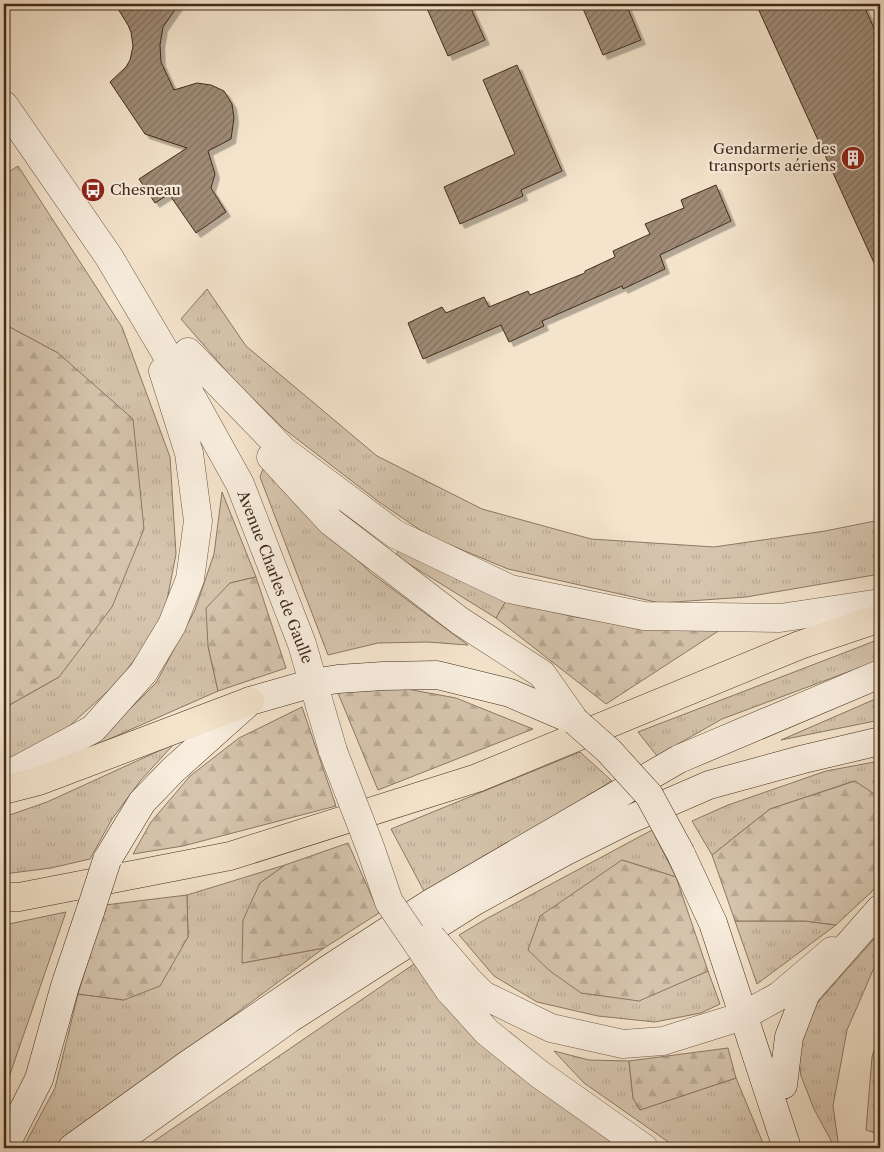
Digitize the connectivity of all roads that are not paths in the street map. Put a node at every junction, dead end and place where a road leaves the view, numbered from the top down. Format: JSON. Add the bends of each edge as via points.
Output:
{"nodes":[{"id":1,"x":4,"y":105,"type":"edge"},
{"id":2,"x":109,"y":257,"type":"junction"},
{"id":3,"x":147,"y":322,"type":"junction"},
{"id":4,"x":188,"y":352,"type":"junction"},
{"id":5,"x":880,"y":603,"type":"edge"},
{"id":6,"x":880,"y":618,"type":"edge"},
{"id":7,"x":880,"y":674,"type":"edge"},
{"id":8,"x":313,"y":683,"type":"junction"},
{"id":9,"x":250,"y":701,"type":"junction"},
{"id":10,"x":575,"y":721,"type":"junction"},
{"id":11,"x":880,"y":741,"type":"edge"},
{"id":12,"x":4,"y":777,"type":"edge"},
{"id":13,"x":4,"y":790,"type":"edge"},
{"id":14,"x":4,"y":897,"type":"edge"},
{"id":15,"x":879,"y":910,"type":"edge"},
{"id":16,"x":459,"y":985,"type":"junction"},
{"id":17,"x":743,"y":1016,"type":"junction"},
{"id":18,"x":757,"y":1059,"type":"junction"},
{"id":19,"x":783,"y":1085,"type":"junction"},
{"id":20,"x":4,"y":1148,"type":"edge"},
{"id":21,"x":72,"y":1148,"type":"edge"},
{"id":22,"x":108,"y":1148,"type":"edge"},
{"id":23,"x":644,"y":1148,"type":"edge"},
{"id":24,"x":787,"y":1148,"type":"edge"},
{"id":25,"x":807,"y":1148,"type":"edge"}],
"edges":[{"from":1,"to":2,"type":"street","name":"Avenue Charles de Gaulle"},
{"from":2,"to":3,"type":"street","name":"Avenue Charles de Gaulle"},
{"from":2,"to":4,"type":"street","name":"Avenue Charles de Gaulle"},
{"from":3,"to":8,"type":"street","name":"Avenue Charles de Gaulle","via":[[240,484],[302,644]]},
{"from":3,"to":12,"type":"street","name":"Avenue Charles de Gaulle","via":[[189,453],[198,521],[190,579],[172,625],[143,673],[93,729]]},
{"from":4,"to":5,"type":"street","name":"Avenue Charles de Gaulle","via":[[284,450],[396,534],[510,589],[644,616],[780,618]]},
{"from":4,"to":10,"type":"street","name":"Avenue Charles de Gaulle","via":[[258,443],[331,522],[460,621],[542,674]]},
{"from":6,"to":14,"type":"highway","via":[[800,646],[477,778],[230,856],[19,897]]},
{"from":7,"to":21,"type":"street","via":[[679,759],[431,903],[187,1065]]},
{"from":8,"to":9,"type":"street"},
{"from":8,"to":10,"type":"street","via":[[437,675],[510,692]]},
{"from":8,"to":16,"type":"street","name":"Avenue Charles de Gaulle","bridge":true,"via":[[333,751],[389,902]]},
{"from":9,"to":13,"type":"highway","via":[[39,781]]},
{"from":9,"to":20,"type":"street","bridge":true,"via":[[142,802],[108,860],[65,986],[39,1079]]},
{"from":10,"to":17,"type":"street","bridge":true,"via":[[609,751],[649,795],[682,854],[712,923]]},
{"from":11,"to":22,"type":"street","via":[[709,785],[566,851],[475,901],[314,1003]]},
{"from":15,"to":17,"type":"street","via":[[779,996]]},
{"from":15,"to":19,"type":"street","via":[[806,993],[789,1037]]},
{"from":16,"to":17,"type":"street","via":[[551,1028],[623,1044],[663,1041]]},
{"from":16,"to":23,"type":"street","via":[[487,1032],[538,1073]]},
{"from":17,"to":18,"type":"street"},
{"from":18,"to":19,"type":"street"},
{"from":18,"to":24,"type":"street"},
{"from":19,"to":25,"type":"street"}]}
